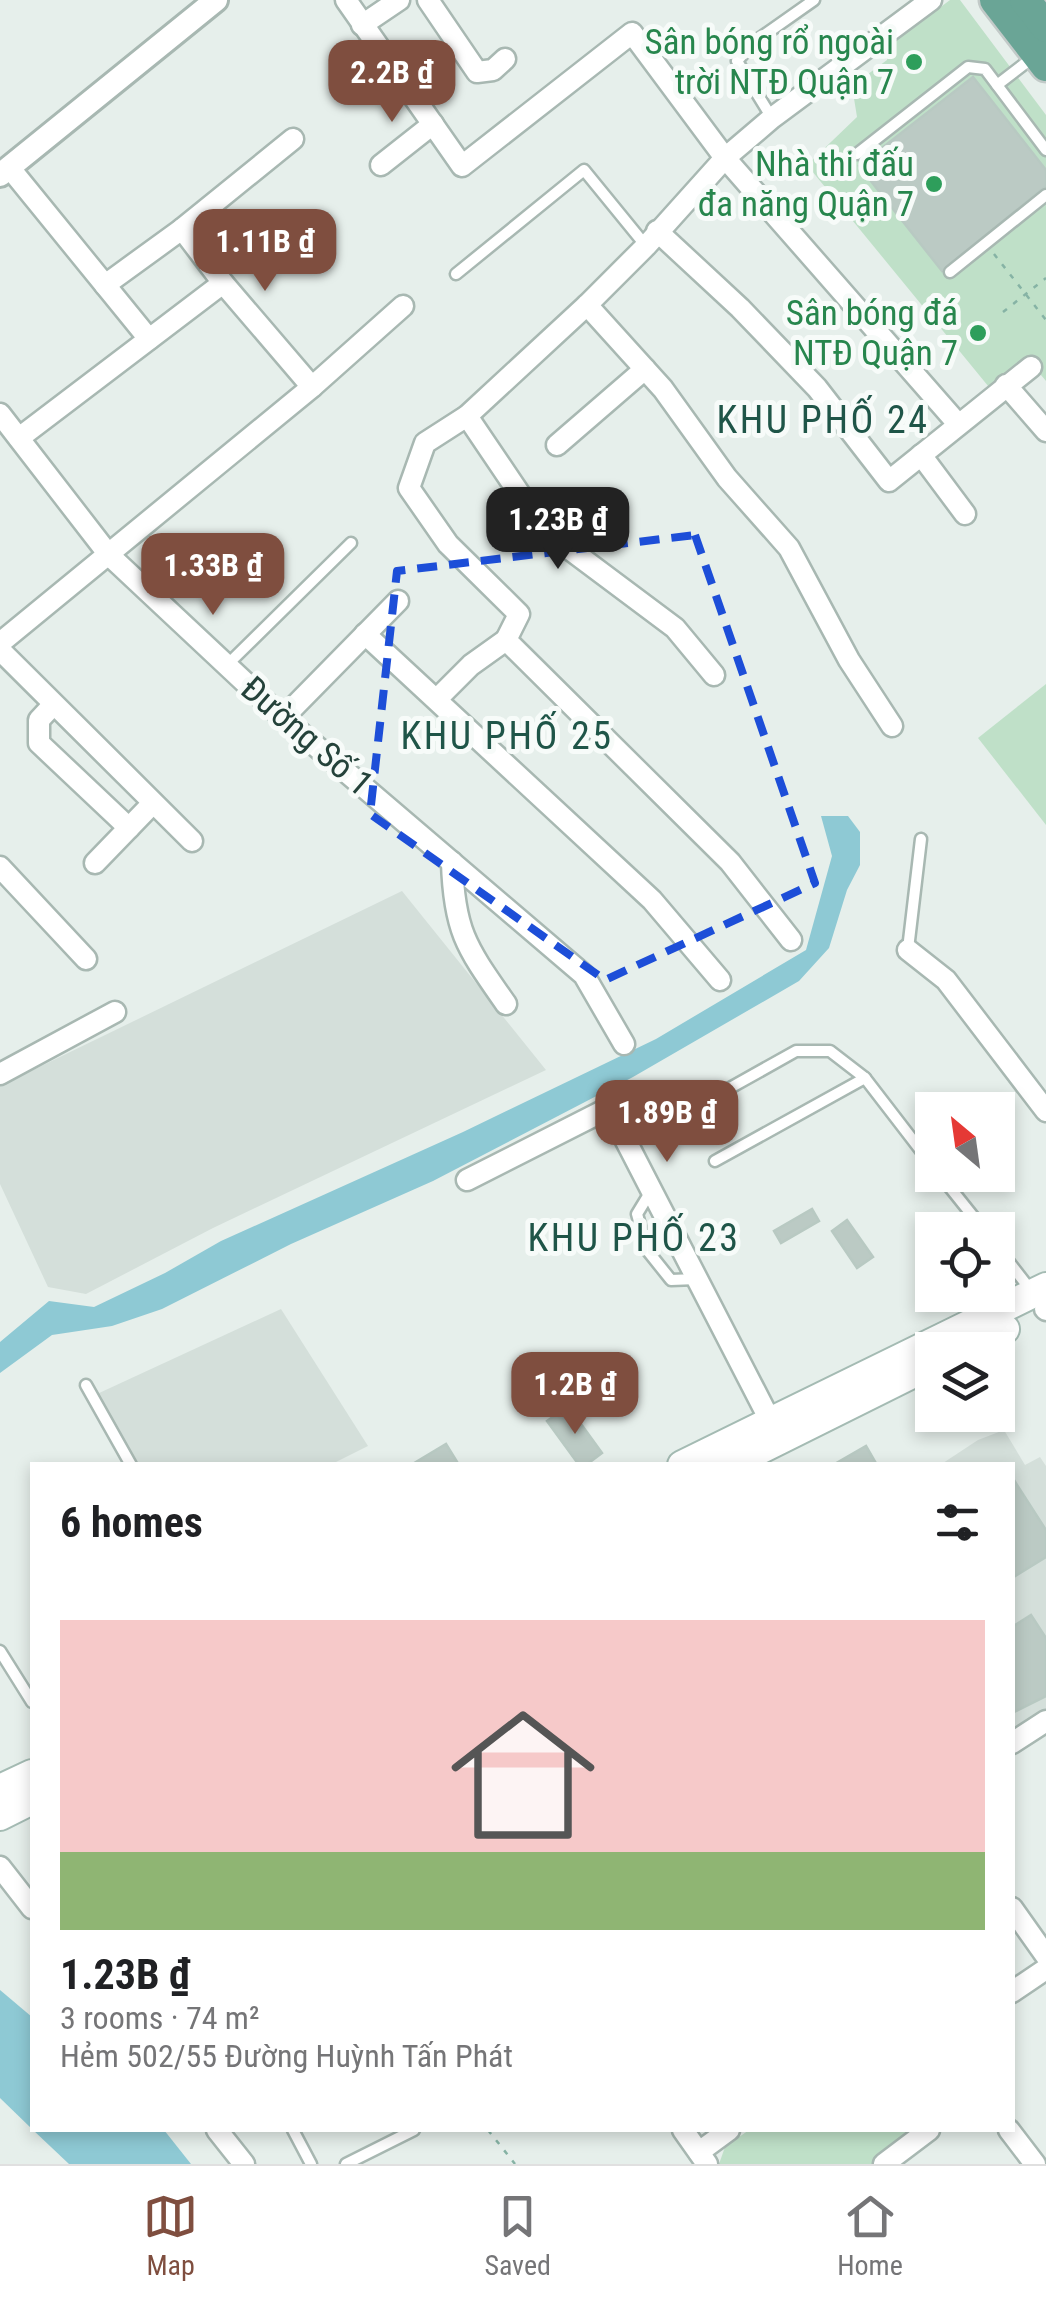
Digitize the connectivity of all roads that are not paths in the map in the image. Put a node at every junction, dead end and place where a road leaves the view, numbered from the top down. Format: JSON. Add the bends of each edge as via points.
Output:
{"nodes":[{"id":1,"x":216,"y":0,"type":"edge"},
{"id":2,"x":346,"y":0,"type":"edge"},
{"id":3,"x":399,"y":0,"type":"edge"},
{"id":4,"x":428,"y":0,"type":"edge"},
{"id":5,"x":814,"y":0,"type":"edge"},
{"id":6,"x":932,"y":0,"type":"edge"},
{"id":7,"x":994,"y":0,"type":"edge"},
{"id":8,"x":1025,"y":0,"type":"edge"},
{"id":9,"x":362,"y":25,"type":"junction"},
{"id":10,"x":1043,"y":49,"type":"edge"},
{"id":11,"x":505,"y":59,"type":"dead end"},
{"id":12,"x":997,"y":85,"type":"junction"},
{"id":13,"x":772,"y":118,"type":"junction"},
{"id":14,"x":433,"y":124,"type":"junction"},
{"id":15,"x":293,"y":138,"type":"dead end"},
{"id":16,"x":1046,"y":150,"type":"edge"},
{"id":17,"x":857,"y":154,"type":"dead end"},
{"id":18,"x":725,"y":158,"type":"junction"},
{"id":19,"x":381,"y":164,"type":"dead end"},
{"id":20,"x":5,"y":171,"type":"edge"},
{"id":21,"x":1046,"y":195,"type":"edge"},
{"id":22,"x":182,"y":229,"type":"junction"},
{"id":23,"x":652,"y":238,"type":"junction"},
{"id":24,"x":950,"y":272,"type":"dead end"},
{"id":25,"x":456,"y":274,"type":"dead end"},
{"id":26,"x":223,"y":283,"type":"junction"},
{"id":27,"x":105,"y":285,"type":"junction"},
{"id":28,"x":586,"y":305,"type":"junction"},
{"id":29,"x":403,"y":306,"type":"dead end"},
{"id":30,"x":149,"y":339,"type":"junction"},
{"id":31,"x":1030,"y":367,"type":"dead end"},
{"id":32,"x":646,"y":369,"type":"junction"},
{"id":33,"x":1006,"y":385,"type":"junction"},
{"id":34,"x":312,"y":387,"type":"junction"},
{"id":35,"x":0,"y":414,"type":"edge"},
{"id":36,"x":467,"y":416,"type":"junction"},
{"id":37,"x":958,"y":424,"type":"junction"},
{"id":38,"x":1046,"y":431,"type":"edge"},
{"id":39,"x":19,"y":438,"type":"junction"},
{"id":40,"x":557,"y":445,"type":"dead end"},
{"id":41,"x":920,"y":455,"type":"junction"},
{"id":42,"x":965,"y":514,"type":"dead end"},
{"id":43,"x":351,"y":542,"type":"dead end"},
{"id":44,"x":109,"y":555,"type":"junction"},
{"id":45,"x":398,"y":601,"type":"dead end"},
{"id":46,"x":365,"y":634,"type":"junction"},
{"id":47,"x":506,"y":640,"type":"junction"},
{"id":48,"x":0,"y":647,"type":"edge"},
{"id":49,"x":227,"y":665,"type":"junction"},
{"id":50,"x":714,"y":676,"type":"dead end"},
{"id":51,"x":437,"y":699,"type":"junction"},
{"id":52,"x":53,"y":704,"type":"junction"},
{"id":53,"x":283,"y":718,"type":"junction"},
{"id":54,"x":892,"y":726,"type":"dead end"},
{"id":55,"x":154,"y":803,"type":"junction"},
{"id":56,"x":129,"y":828,"type":"junction"},
{"id":57,"x":921,"y":839,"type":"dead end"},
{"id":58,"x":192,"y":841,"type":"dead end"},
{"id":59,"x":452,"y":862,"type":"junction"},
{"id":60,"x":96,"y":864,"type":"dead end"},
{"id":61,"x":0,"y":868,"type":"edge"},
{"id":62,"x":791,"y":940,"type":"dead end"},
{"id":63,"x":908,"y":950,"type":"joint"},
{"id":64,"x":86,"y":959,"type":"dead end"},
{"id":65,"x":720,"y":980,"type":"dead end"},
{"id":66,"x":506,"y":1004,"type":"dead end"},
{"id":67,"x":115,"y":1012,"type":"dead end"},
{"id":68,"x":624,"y":1044,"type":"dead end"},
{"id":69,"x":0,"y":1074,"type":"edge"},
{"id":70,"x":864,"y":1078,"type":"junction"},
{"id":71,"x":720,"y":1093,"type":"dead end"},
{"id":72,"x":1046,"y":1111,"type":"edge"},
{"id":73,"x":915,"y":1143,"type":"edge"},
{"id":74,"x":715,"y":1161,"type":"dead end"},
{"id":75,"x":468,"y":1180,"type":"dead end"},
{"id":76,"x":652,"y":1190,"type":"junction"},
{"id":77,"x":954,"y":1192,"type":"edge"},
{"id":78,"x":970,"y":1212,"type":"edge"},
{"id":79,"x":1015,"y":1268,"type":"edge"},
{"id":80,"x":698,"y":1278,"type":"junction"},
{"id":81,"x":1043,"y":1302,"type":"edge"},
{"id":82,"x":992,"y":1332,"type":"edge"},
{"id":83,"x":915,"y":1371,"type":"edge"},
{"id":84,"x":86,"y":1385,"type":"dead end"},
{"id":85,"x":775,"y":1431,"type":"junction"},
{"id":86,"x":129,"y":1462,"type":"edge"},
{"id":87,"x":694,"y":1462,"type":"edge"},
{"id":88,"x":733,"y":1462,"type":"edge"},
{"id":89,"x":0,"y":1651,"type":"edge"},
{"id":90,"x":30,"y":1699,"type":"edge"},
{"id":91,"x":1046,"y":1721,"type":"edge"},
{"id":92,"x":1015,"y":1741,"type":"edge"},
{"id":93,"x":30,"y":1775,"type":"edge"},
{"id":94,"x":0,"y":1789,"type":"edge"},
{"id":95,"x":30,"y":1801,"type":"edge"},
{"id":96,"x":0,"y":1816,"type":"edge"},
{"id":97,"x":0,"y":1867,"type":"edge"},
{"id":98,"x":30,"y":1905,"type":"edge"},
{"id":99,"x":1015,"y":1912,"type":"edge"},
{"id":100,"x":1046,"y":1956,"type":"edge"},
{"id":101,"x":1046,"y":1969,"type":"edge"},
{"id":102,"x":1015,"y":1990,"type":"edge"},
{"id":103,"x":219,"y":2132,"type":"edge"},
{"id":104,"x":294,"y":2132,"type":"edge"},
{"id":105,"x":410,"y":2132,"type":"edge"},
{"id":106,"x":685,"y":2132,"type":"edge"},
{"id":107,"x":727,"y":2132,"type":"edge"},
{"id":108,"x":926,"y":2132,"type":"edge"},
{"id":109,"x":1010,"y":2132,"type":"edge"},
{"id":110,"x":703,"y":2158,"type":"edge"},
{"id":111,"x":244,"y":2164,"type":"edge"},
{"id":112,"x":311,"y":2164,"type":"edge"},
{"id":113,"x":346,"y":2164,"type":"edge"},
{"id":114,"x":884,"y":2164,"type":"edge"},
{"id":115,"x":1034,"y":2164,"type":"edge"}],
"edges":[{"from":1,"to":20,"type":"street"},
{"from":2,"to":9,"type":"street"},
{"from":3,"to":9,"type":"street"},
{"from":4,"to":11,"type":"street","via":[[477,72]]},
{"from":5,"to":13,"type":"lane","via":[[737,61]]},
{"from":6,"to":13,"type":"street"},
{"from":7,"to":10,"type":"main road"},
{"from":8,"to":10,"type":"main road"},
{"from":9,"to":14,"type":"street"},
{"from":10,"to":12,"type":"lane"},
{"from":12,"to":16,"type":"lane"},
{"from":12,"to":17,"type":"lane","via":[[985,69],[968,67]]},
{"from":13,"to":18,"type":"street"},
{"from":14,"to":18,"type":"street","via":[[462,166],[632,34]]},
{"from":14,"to":19,"type":"street"},
{"from":15,"to":22,"type":"street"},
{"from":18,"to":23,"type":"street"},
{"from":18,"to":37,"type":"street"},
{"from":20,"to":27,"type":"street"},
{"from":21,"to":24,"type":"lane"},
{"from":22,"to":26,"type":"street"},
{"from":22,"to":27,"type":"street"},
{"from":23,"to":25,"type":"lane","via":[[584,170]]},
{"from":23,"to":28,"type":"street"},
{"from":23,"to":41,"type":"street","via":[[740,308],[817,388],[889,481]]},
{"from":26,"to":30,"type":"street"},
{"from":26,"to":34,"type":"street"},
{"from":27,"to":30,"type":"street"},
{"from":28,"to":32,"type":"street"},
{"from":28,"to":36,"type":"street"},
{"from":29,"to":34,"type":"street"},
{"from":30,"to":39,"type":"street"},
{"from":31,"to":33,"type":"street"},
{"from":32,"to":40,"type":"street"},
{"from":32,"to":54,"type":"street","via":[[789,548]]},
{"from":33,"to":37,"type":"street"},
{"from":33,"to":38,"type":"street"},
{"from":34,"to":44,"type":"street"},
{"from":35,"to":39,"type":"street","name":"Đường Số 1"},
{"from":36,"to":47,"type":"street","via":[[426,444],[410,488],[448,544],[519,614]]},
{"from":36,"to":50,"type":"street","via":[[544,530],[675,628]]},
{"from":37,"to":41,"type":"street"},
{"from":39,"to":44,"type":"street","name":"Đường Số 1"},
{"from":41,"to":42,"type":"street"},
{"from":43,"to":49,"type":"lane"},
{"from":44,"to":48,"type":"street"},
{"from":44,"to":49,"type":"street","name":"Đường Số 1"},
{"from":45,"to":46,"type":"street"},
{"from":46,"to":51,"type":"street"},
{"from":46,"to":53,"type":"street"},
{"from":47,"to":51,"type":"street"},
{"from":47,"to":62,"type":"street","via":[[730,862]]},
{"from":48,"to":52,"type":"street"},
{"from":49,"to":53,"type":"street","name":"Đường Số 1"},
{"from":51,"to":65,"type":"street","via":[[652,900]]},
{"from":52,"to":55,"type":"street"},
{"from":52,"to":56,"type":"street","via":[[39,720],[39,743]]},
{"from":53,"to":59,"type":"street","name":"Đường Số 1"},
{"from":55,"to":56,"type":"street"},
{"from":55,"to":58,"type":"street"},
{"from":56,"to":60,"type":"street"},
{"from":57,"to":63,"type":"lane"},
{"from":59,"to":66,"type":"street","via":[[453,904],[465,945]]},
{"from":59,"to":68,"type":"street","name":"Đường Số 1","via":[[584,975]]},
{"from":61,"to":64,"type":"street"},
{"from":63,"to":72,"type":"street","via":[[946,980]]},
{"from":67,"to":69,"type":"street"},
{"from":70,"to":71,"type":"lane","via":[[830,1051],[796,1052]]},
{"from":70,"to":73,"type":"lane"},
{"from":70,"to":74,"type":"lane"},
{"from":75,"to":76,"type":"street","via":[[609,1108]]},
{"from":76,"to":80,"type":"street"},
{"from":76,"to":80,"type":"lane","via":[[637,1214],[647,1250],[671,1280]]},
{"from":77,"to":78,"type":"lane"},
{"from":79,"to":81,"type":"lane"},
{"from":80,"to":85,"type":"street"},
{"from":81,"to":82,"type":"main road"},
{"from":81,"to":85,"type":"main road"},
{"from":83,"to":85,"type":"main road"},
{"from":84,"to":86,"type":"lane"},
{"from":85,"to":87,"type":"main road"},
{"from":85,"to":88,"type":"main road"},
{"from":89,"to":90,"type":"lane"},
{"from":91,"to":92,"type":"street"},
{"from":93,"to":94,"type":"main road"},
{"from":95,"to":96,"type":"main road"},
{"from":97,"to":98,"type":"street"},
{"from":99,"to":100,"type":"street"},
{"from":101,"to":102,"type":"street"},
{"from":103,"to":111,"type":"street"},
{"from":104,"to":112,"type":"lane"},
{"from":105,"to":113,"type":"lane"},
{"from":106,"to":110,"type":"street"},
{"from":107,"to":110,"type":"street"},
{"from":108,"to":114,"type":"street"},
{"from":109,"to":115,"type":"street"}]}
